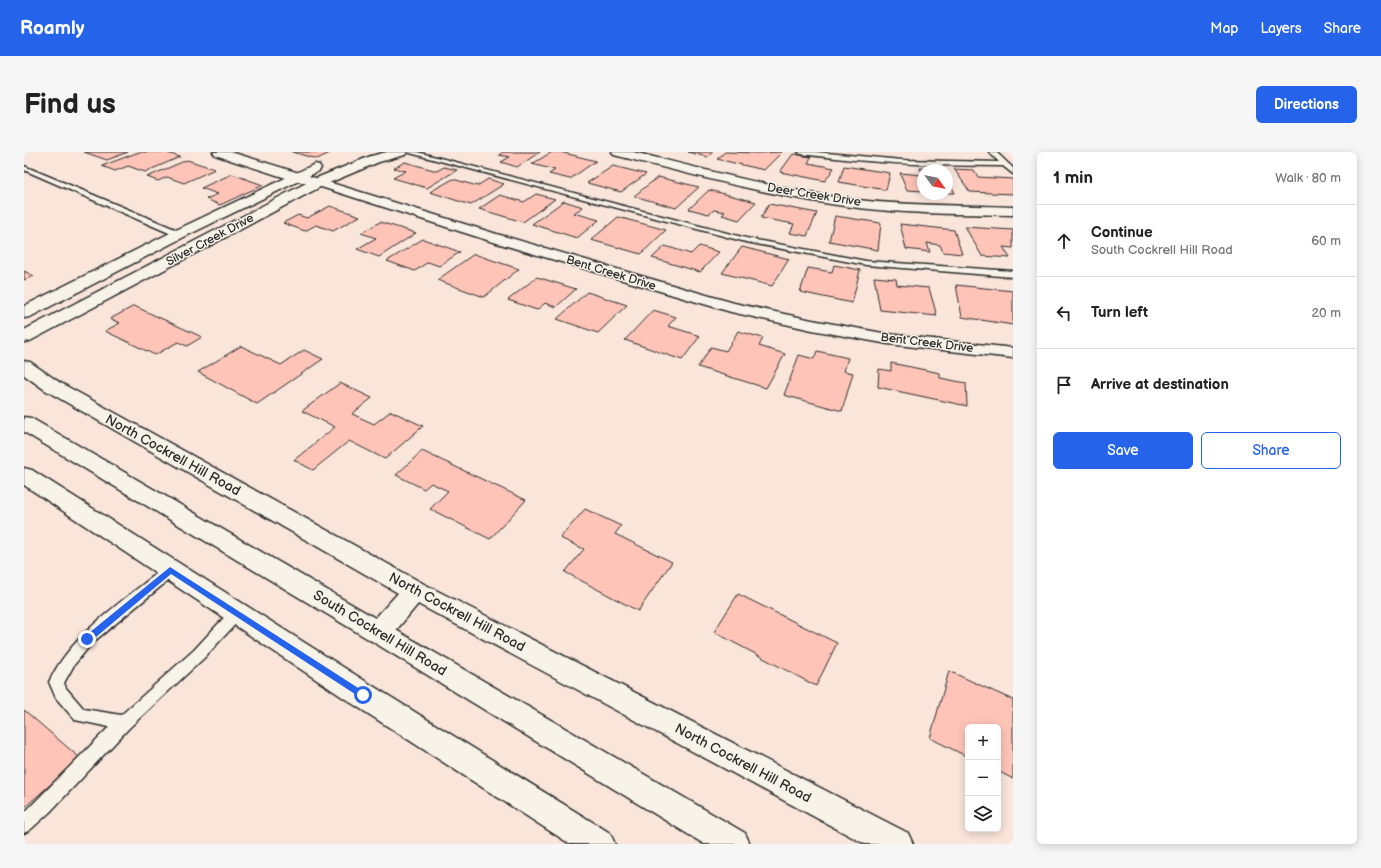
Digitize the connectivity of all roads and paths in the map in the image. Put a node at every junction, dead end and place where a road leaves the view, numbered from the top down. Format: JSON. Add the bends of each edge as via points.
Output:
{"nodes":[{"id":1,"x":219,"y":152,"type":"edge"},
{"id":2,"x":401,"y":152,"type":"edge"},
{"id":3,"x":409,"y":152,"type":"edge"},
{"id":4,"x":618,"y":152,"type":"edge"},
{"id":5,"x":801,"y":152,"type":"edge"},
{"id":6,"x":992,"y":152,"type":"edge"},
{"id":7,"x":330,"y":162,"type":"dead end"},
{"id":8,"x":1004,"y":164,"type":"junction"},
{"id":9,"x":24,"y":168,"type":"edge"},
{"id":10,"x":1013,"y":172,"type":"edge"},
{"id":11,"x":297,"y":177,"type":"junction"},
{"id":12,"x":319,"y":182,"type":"junction"},
{"id":13,"x":1013,"y":211,"type":"edge"},
{"id":14,"x":178,"y":234,"type":"junction"},
{"id":15,"x":1013,"y":274,"type":"edge"},
{"id":16,"x":24,"y":313,"type":"edge"},
{"id":17,"x":24,"y":337,"type":"edge"},
{"id":18,"x":1010,"y":356,"type":"edge"},
{"id":19,"x":24,"y":366,"type":"edge"},
{"id":20,"x":24,"y":423,"type":"edge"},
{"id":21,"x":24,"y":475,"type":"edge"},
{"id":22,"x":170,"y":570,"type":"junction"},
{"id":23,"x":414,"y":591,"type":"junction"},
{"id":24,"x":237,"y":614,"type":"junction"},
{"id":25,"x":379,"y":632,"type":"junction"},
{"id":26,"x":124,"y":723,"type":"junction"},
{"id":27,"x":24,"y":824,"type":"edge"},
{"id":28,"x":598,"y":844,"type":"edge"},
{"id":29,"x":734,"y":844,"type":"edge"},
{"id":30,"x":897,"y":844,"type":"edge"}],
"edges":[{"from":1,"to":11,"type":"street","name":"Bent Creek Drive"},
{"from":2,"to":12,"type":"street","name":"Silver Creek Drive","via":[[375,159]]},
{"from":3,"to":15,"type":"lane","via":[[746,240],[866,263]]},
{"from":4,"to":13,"type":"street","name":"Deer Creek Drive","via":[[767,188],[838,201],[899,207]]},
{"from":5,"to":8,"type":"lane","via":[[897,162]]},
{"from":6,"to":8,"type":"lane"},
{"from":7,"to":11,"type":"street","name":"Silver Creek Drive"},
{"from":8,"to":10,"type":"lane"},
{"from":9,"to":14,"type":"lane"},
{"from":11,"to":12,"type":"street","name":"Bent Creek Drive"},
{"from":11,"to":14,"type":"street","name":"Silver Creek Drive"},
{"from":12,"to":17,"type":"street","name":"Silver Creek Drive"},
{"from":12,"to":18,"type":"street","name":"Bent Creek Drive","via":[[495,238],[731,307],[888,339]]},
{"from":14,"to":16,"type":"street","name":"Silver Creek Drive"},
{"from":19,"to":23,"type":"street","name":"North Cockrell Hill Road","via":[[52,386]]},
{"from":20,"to":25,"type":"street","name":"South Cockrell Hill Road"},
{"from":21,"to":22,"type":"street"},
{"from":22,"to":24,"type":"street"},
{"from":22,"to":26,"type":"lane","via":[[87,639],[56,682],[61,693],[80,715]]},
{"from":23,"to":25,"type":"street"},
{"from":23,"to":30,"type":"street","name":"North Cockrell Hill Road"},
{"from":24,"to":26,"type":"lane","via":[[199,654]]},
{"from":24,"to":28,"type":"street"},
{"from":25,"to":29,"type":"street","name":"South Cockrell Hill Road"},
{"from":26,"to":27,"type":"lane"}]}
